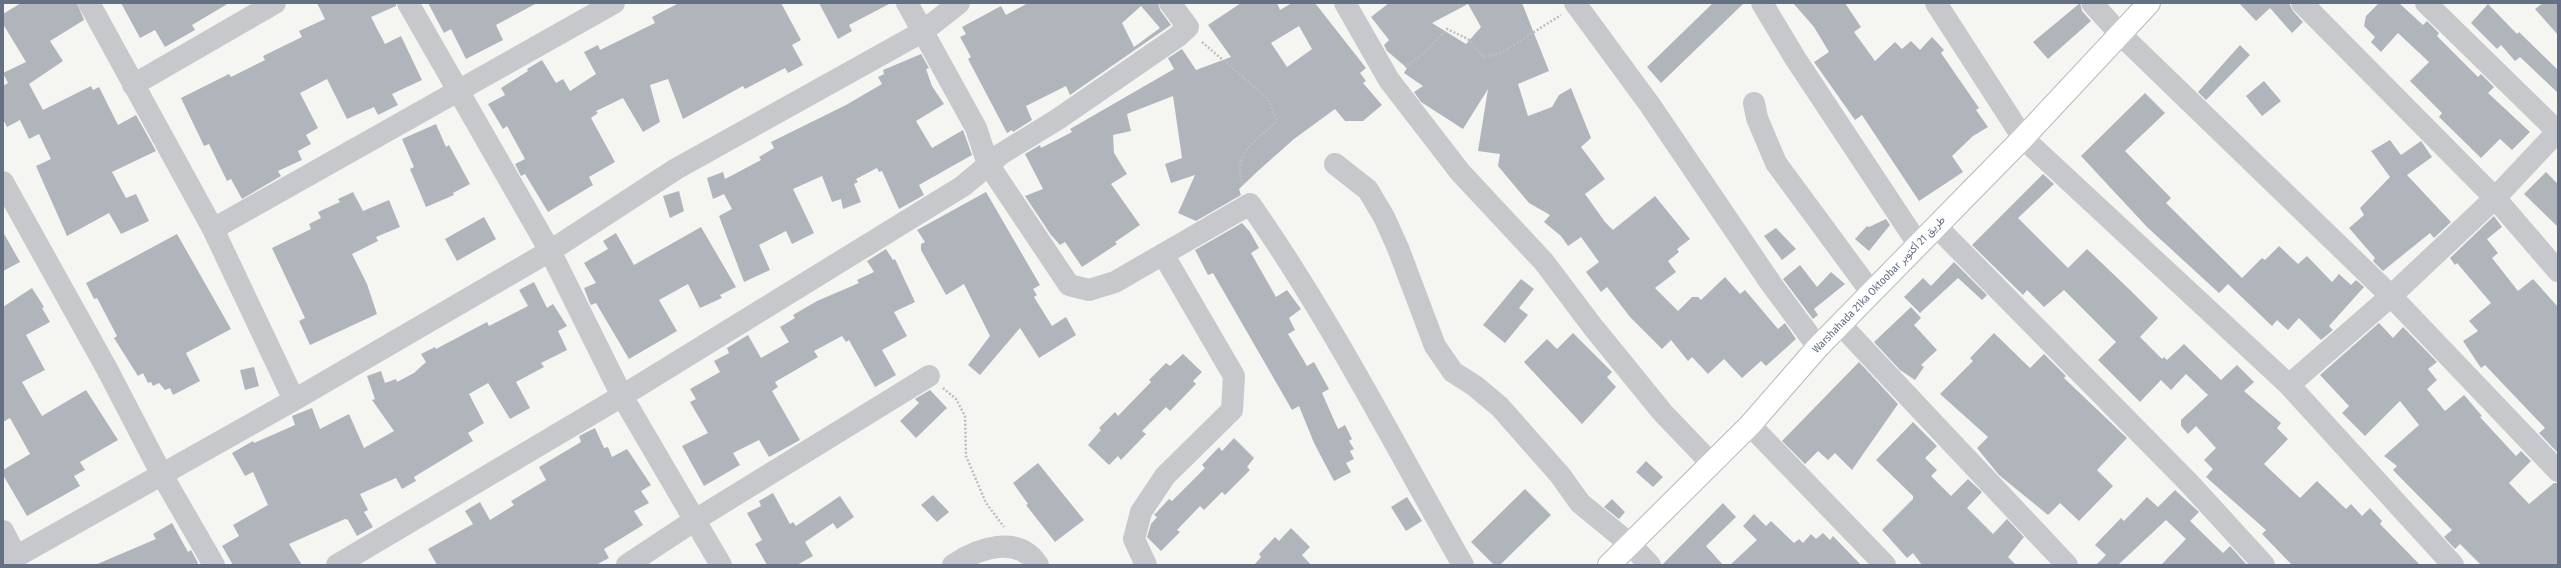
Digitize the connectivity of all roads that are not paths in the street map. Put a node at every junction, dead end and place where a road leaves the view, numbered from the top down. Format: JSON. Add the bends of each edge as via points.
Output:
{"nodes":[{"id":1,"x":89,"y":3,"type":"edge"},
{"id":2,"x":275,"y":3,"type":"edge"},
{"id":3,"x":408,"y":3,"type":"edge"},
{"id":4,"x":614,"y":3,"type":"edge"},
{"id":5,"x":907,"y":3,"type":"edge"},
{"id":6,"x":959,"y":3,"type":"edge"},
{"id":7,"x":1170,"y":3,"type":"edge"},
{"id":8,"x":1345,"y":3,"type":"edge"},
{"id":9,"x":1762,"y":3,"type":"edge"},
{"id":10,"x":1936,"y":3,"type":"edge"},
{"id":11,"x":2092,"y":3,"type":"edge"},
{"id":12,"x":2149,"y":3,"type":"edge"},
{"id":13,"x":2302,"y":3,"type":"edge"},
{"id":14,"x":2426,"y":3,"type":"edge"},
{"id":15,"x":1576,"y":5,"type":"edge"},
{"id":16,"x":922,"y":32,"type":"junction"},
{"id":17,"x":2119,"y":33,"type":"junction"},
{"id":18,"x":133,"y":85,"type":"junction"},
{"id":19,"x":459,"y":92,"type":"junction"},
{"id":20,"x":1754,"y":103,"type":"dead end"},
{"id":21,"x":2558,"y":132,"type":"edge"},
{"id":22,"x":2023,"y":138,"type":"junction"},
{"id":23,"x":988,"y":164,"type":"junction"},
{"id":24,"x":1335,"y":164,"type":"dead end"},
{"id":25,"x":3,"y":182,"type":"edge"},
{"id":26,"x":2495,"y":198,"type":"junction"},
{"id":27,"x":1936,"y":226,"type":"junction"},
{"id":28,"x":213,"y":229,"type":"junction"},
{"id":29,"x":1918,"y":244,"type":"junction"},
{"id":30,"x":550,"y":251,"type":"junction"},
{"id":31,"x":1162,"y":254,"type":"junction"},
{"id":32,"x":2558,"y":271,"type":"edge"},
{"id":33,"x":1871,"y":292,"type":"junction"},
{"id":34,"x":2391,"y":296,"type":"junction"},
{"id":35,"x":1841,"y":325,"type":"junction"},
{"id":36,"x":1818,"y":347,"type":"junction"},
{"id":37,"x":929,"y":376,"type":"road end"},
{"id":38,"x":2289,"y":385,"type":"junction"},
{"id":39,"x":622,"y":396,"type":"junction"},
{"id":40,"x":294,"y":400,"type":"junction"},
{"id":41,"x":1750,"y":425,"type":"junction"},
{"id":42,"x":1710,"y":462,"type":"junction"},
{"id":43,"x":2558,"y":471,"type":"edge"},
{"id":44,"x":162,"y":475,"type":"junction"},
{"id":45,"x":695,"y":520,"type":"junction"},
{"id":46,"x":3,"y":531,"type":"edge"},
{"id":47,"x":1630,"y":544,"type":"junction"},
{"id":48,"x":10,"y":560,"type":"edge"},
{"id":49,"x":214,"y":565,"type":"edge"},
{"id":50,"x":338,"y":565,"type":"edge"},
{"id":51,"x":627,"y":565,"type":"edge"},
{"id":52,"x":721,"y":565,"type":"edge"},
{"id":53,"x":953,"y":565,"type":"edge"},
{"id":54,"x":1038,"y":565,"type":"edge"},
{"id":55,"x":1146,"y":565,"type":"edge"},
{"id":56,"x":1463,"y":565,"type":"edge"},
{"id":57,"x":1609,"y":565,"type":"edge"},
{"id":58,"x":1650,"y":565,"type":"edge"},
{"id":59,"x":1885,"y":565,"type":"edge"},
{"id":60,"x":2068,"y":565,"type":"edge"},
{"id":61,"x":2264,"y":565,"type":"edge"},
{"id":62,"x":2453,"y":565,"type":"edge"}],
"edges":[{"from":1,"to":18,"type":"street"},
{"from":2,"to":18,"type":"street"},
{"from":3,"to":19,"type":"street"},
{"from":4,"to":19,"type":"street"},
{"from":5,"to":16,"type":"street"},
{"from":6,"to":16,"type":"street"},
{"from":7,"to":23,"type":"street","via":[[1188,27],[1116,80],[1058,119],[1022,139]]},
{"from":8,"to":42,"type":"street","via":[[1389,80],[1460,172],[1544,262],[1593,327],[1664,413]]},
{"from":9,"to":29,"type":"street","via":[[1795,58]]},
{"from":10,"to":22,"type":"street"},
{"from":11,"to":17,"type":"street"},
{"from":12,"to":17,"type":"main road","name":"Warshahada 21ka Oktoobar طريق 21 أكتوبر"},
{"from":13,"to":26,"type":"street"},
{"from":14,"to":21,"type":"street"},
{"from":15,"to":36,"type":"street","via":[[1650,106],[1772,285]]},
{"from":16,"to":23,"type":"street","via":[[976,128]]},
{"from":16,"to":30,"type":"street","via":[[676,169]]},
{"from":17,"to":22,"type":"main road","name":"Warshahada 21ka Oktoobar طريق 21 أكتوبر"},
{"from":17,"to":34,"type":"street"},
{"from":18,"to":28,"type":"street"},
{"from":19,"to":28,"type":"street"},
{"from":19,"to":30,"type":"street"},
{"from":20,"to":33,"type":"street","via":[[1757,118],[1776,164]]},
{"from":21,"to":26,"type":"street"},
{"from":22,"to":27,"type":"main road","name":"Warshahada 21ka Oktoobar طريق 21 أكتوبر"},
{"from":22,"to":38,"type":"street"},
{"from":23,"to":31,"type":"street","via":[[1069,285],[1081,290],[1115,282]]},
{"from":23,"to":39,"type":"street","via":[[963,186]]},
{"from":24,"to":47,"type":"street","via":[[1368,190],[1384,217],[1434,346],[1453,372],[1500,407],[1560,475],[1580,503]]},
{"from":25,"to":44,"type":"street","via":[[107,369]]},
{"from":26,"to":32,"type":"street"},
{"from":26,"to":34,"type":"street"},
{"from":27,"to":29,"type":"main road","name":"Warshahada 21ka Oktoobar طريق 21 أكتوبر"},
{"from":27,"to":61,"type":"street","via":[[2189,483]]},
{"from":28,"to":40,"type":"street"},
{"from":29,"to":33,"type":"main road","name":"Warshahada 21ka Oktoobar طريق 21 أكتوبر"},
{"from":30,"to":39,"type":"street"},
{"from":30,"to":40,"type":"street"},
{"from":31,"to":55,"type":"street","via":[[1234,376],[1232,410],[1165,476],[1141,512],[1134,538]]},
{"from":31,"to":56,"type":"street","via":[[1250,204],[1338,345]]},
{"from":33,"to":35,"type":"main road","name":"Warshahada 21ka Oktoobar طريق 21 أكتوبر"},
{"from":34,"to":38,"type":"street"},
{"from":34,"to":43,"type":"street"},
{"from":35,"to":36,"type":"main road","name":"Warshahada 21ka Oktoobar طريق 21 أكتوبر"},
{"from":35,"to":60,"type":"street"},
{"from":36,"to":41,"type":"main road","name":"Warshahada 21ka Oktoobar طريق 21 أكتوبر"},
{"from":37,"to":45,"type":"street"},
{"from":38,"to":62,"type":"street"},
{"from":39,"to":45,"type":"street"},
{"from":39,"to":50,"type":"street"},
{"from":40,"to":44,"type":"street"},
{"from":41,"to":42,"type":"main road","name":"Warshahada 21ka Oktoobar طريق 21 أكتوبر"},
{"from":41,"to":59,"type":"street"},
{"from":42,"to":47,"type":"main road","name":"Warshahada 21ka Oktoobar طريق 21 أكتوبر"},
{"from":44,"to":48,"type":"street"},
{"from":44,"to":49,"type":"street"},
{"from":45,"to":51,"type":"street"},
{"from":45,"to":52,"type":"street"},
{"from":46,"to":48,"type":"street"},
{"from":47,"to":57,"type":"main road","name":"Warshahada 21ka Oktoobar طريق 21 أكتوبر"},
{"from":47,"to":58,"type":"street"},
{"from":53,"to":54,"type":"street","via":[[980,551],[1008,546],[1019,548],[1029,554]]}]}
